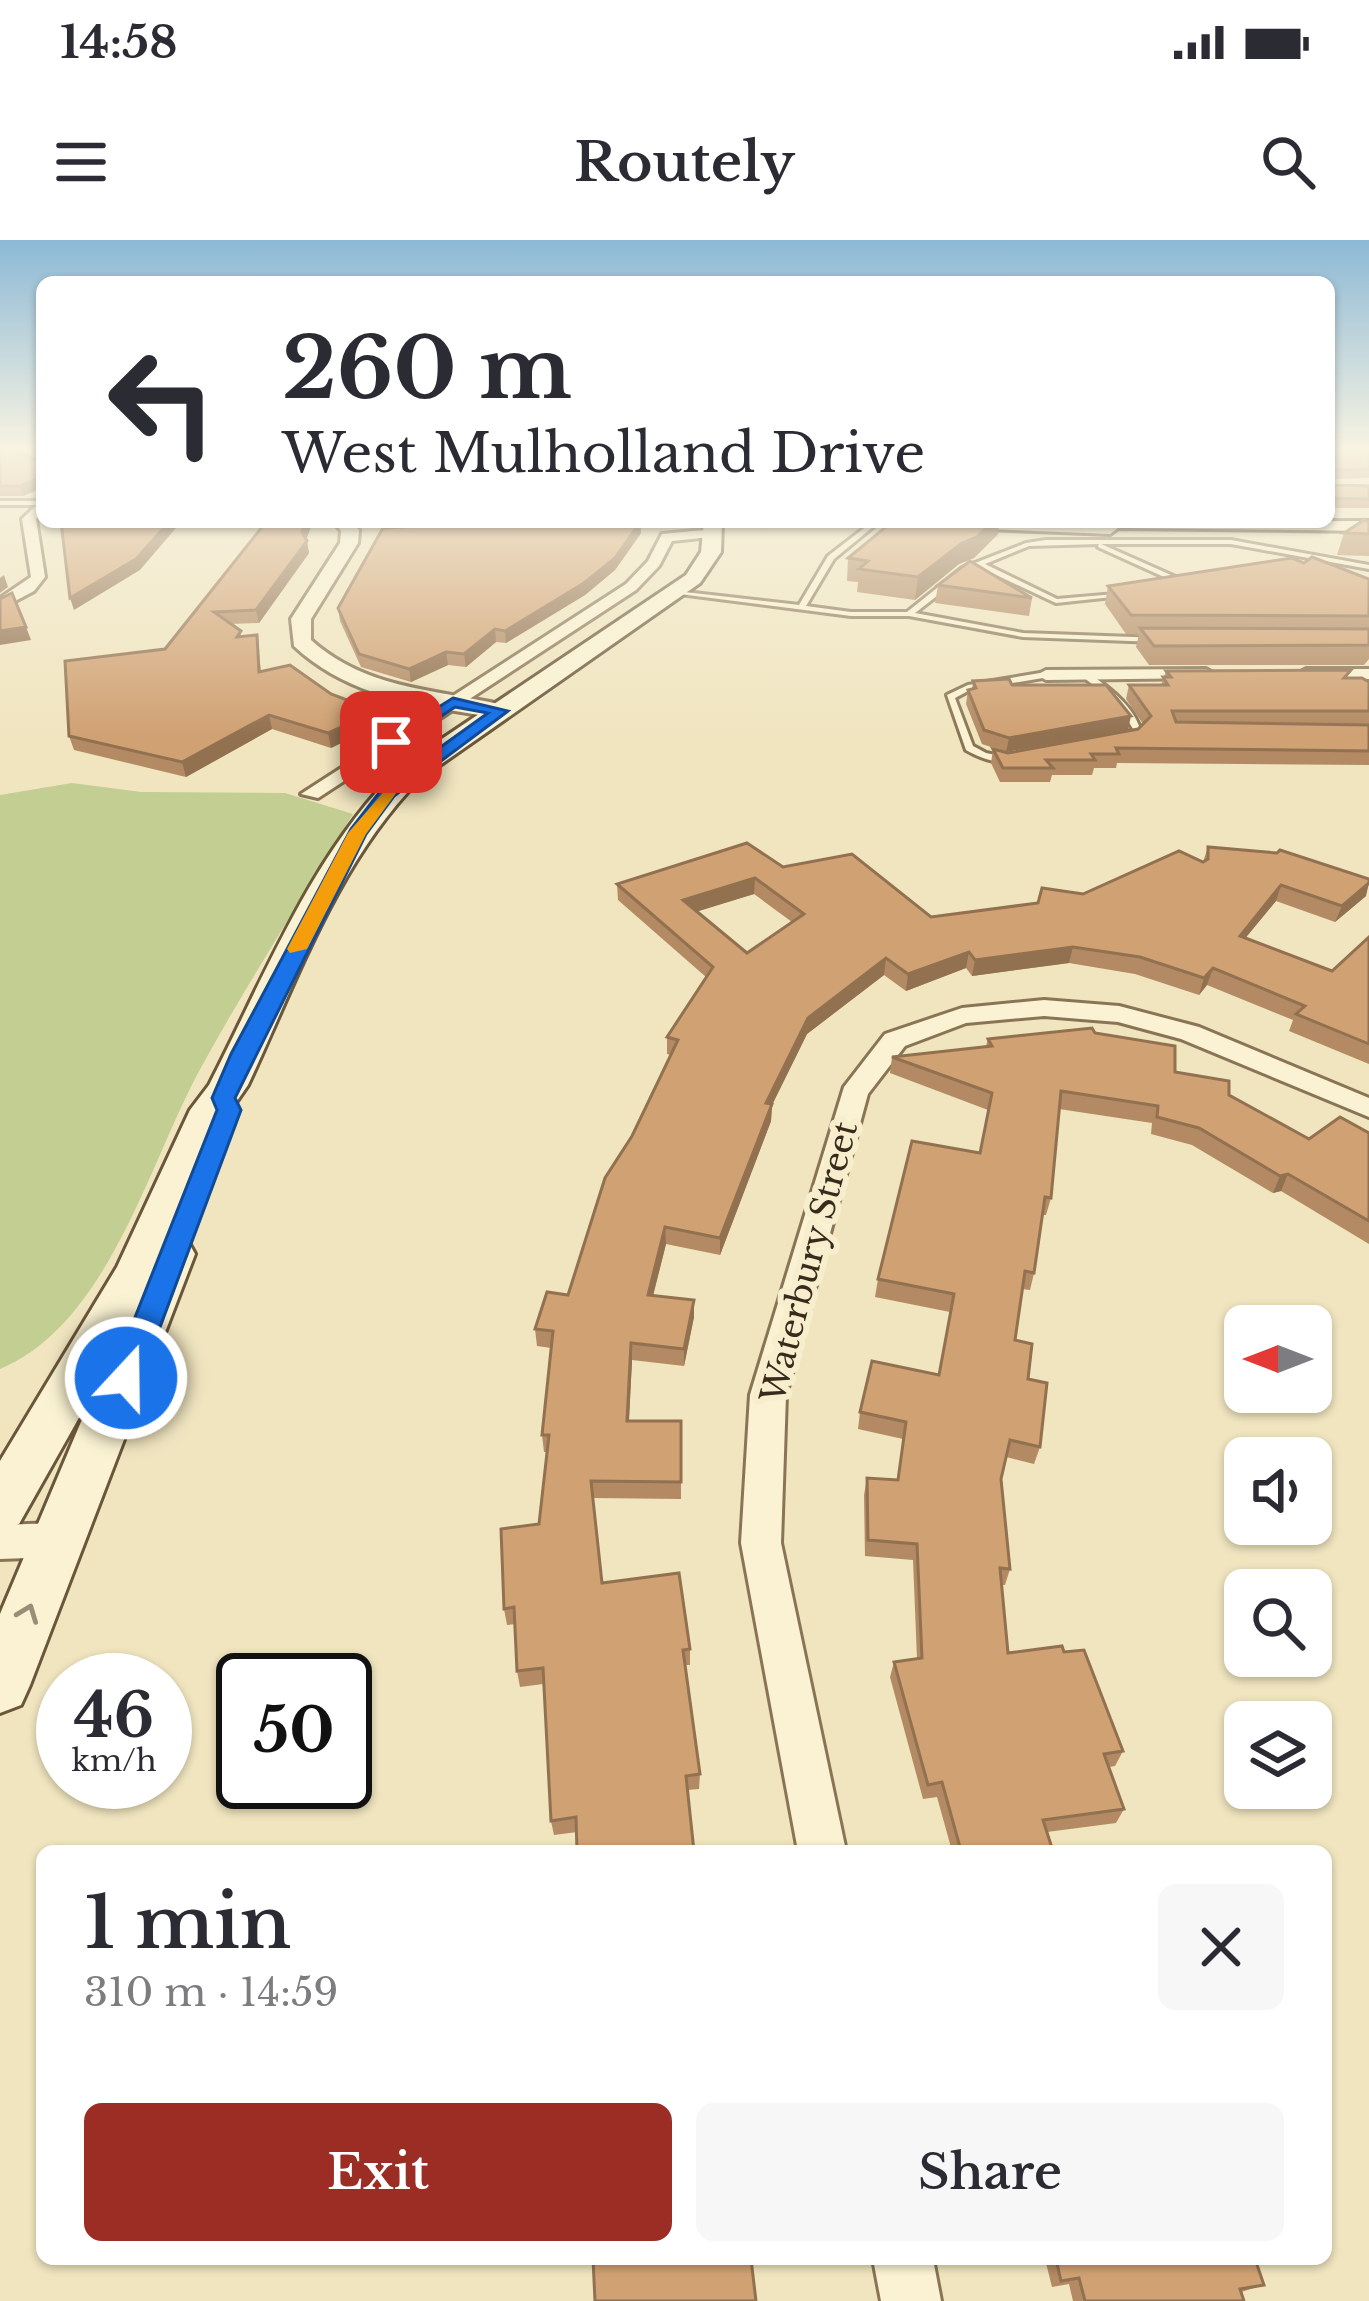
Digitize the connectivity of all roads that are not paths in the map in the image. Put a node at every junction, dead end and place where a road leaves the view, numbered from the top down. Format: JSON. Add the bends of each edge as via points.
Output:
{"nodes":[{"id":1,"x":32,"y":542,"type":"edge"},
{"id":2,"x":349,"y":542,"type":"edge"},
{"id":3,"x":665,"y":542,"type":"edge"},
{"id":4,"x":710,"y":542,"type":"edge"},
{"id":5,"x":851,"y":542,"type":"edge"},
{"id":6,"x":1036,"y":542,"type":"edge"},
{"id":7,"x":1103,"y":542,"type":"edge"},
{"id":8,"x":1231,"y":542,"type":"edge"},
{"id":9,"x":1232,"y":542,"type":"edge"},
{"id":10,"x":980,"y":565,"type":"junction"},
{"id":11,"x":1287,"y":565,"type":"edge"},
{"id":12,"x":1369,"y":567,"type":"edge"},
{"id":13,"x":1205,"y":583,"type":"edge"},
{"id":14,"x":1186,"y":586,"type":"junction"},
{"id":15,"x":1165,"y":589,"type":"edge"},
{"id":16,"x":1144,"y":592,"type":"edge"},
{"id":17,"x":676,"y":593,"type":"junction"},
{"id":18,"x":862,"y":601,"type":"edge"},
{"id":19,"x":0,"y":604,"type":"edge"},
{"id":20,"x":801,"y":609,"type":"junction"},
{"id":21,"x":851,"y":614,"type":"junction"},
{"id":22,"x":909,"y":614,"type":"junction"},
{"id":23,"x":1159,"y":640,"type":"edge"},
{"id":24,"x":1229,"y":674,"type":"edge"},
{"id":25,"x":1277,"y":674,"type":"edge"},
{"id":26,"x":1359,"y":674,"type":"edge"},
{"id":27,"x":1046,"y":675,"type":"joint"},
{"id":28,"x":1086,"y":675,"type":"junction"},
{"id":29,"x":1369,"y":692,"type":"edge"},
{"id":30,"x":453,"y":702,"type":"junction"},
{"id":31,"x":500,"y":711,"type":"junction"},
{"id":32,"x":1108,"y":742,"type":"edge"},
{"id":33,"x":1028,"y":758,"type":"edge"},
{"id":34,"x":311,"y":794,"type":"dead end"},
{"id":35,"x":224,"y":1098,"type":"junction"},
{"id":36,"x":1369,"y":1108,"type":"edge"},
{"id":37,"x":0,"y":1508,"type":"edge"},
{"id":38,"x":28,"y":1541,"type":"edge"},
{"id":39,"x":0,"y":1685,"type":"edge"},
{"id":40,"x":821,"y":1845,"type":"edge"},
{"id":41,"x":904,"y":2265,"type":"edge"},
{"id":42,"x":911,"y":2301,"type":"edge"}],
"edges":[{"from":1,"to":19,"type":"street","via":[[38,577]]},
{"from":2,"to":30,"type":"street","via":[[302,619],[302,642],[320,663],[354,679]]},
{"from":3,"to":30,"type":"street","via":[[631,587]]},
{"from":4,"to":17,"type":"main road","via":[[702,567]]},
{"from":5,"to":20,"type":"lane"},
{"from":6,"to":10,"type":"lane"},
{"from":7,"to":14,"type":"lane"},
{"from":8,"to":11,"type":"lane"},
{"from":9,"to":12,"type":"lane"},
{"from":10,"to":16,"type":"lane","via":[[1055,601]]},
{"from":10,"to":22,"type":"lane"},
{"from":13,"to":14,"type":"lane"},
{"from":14,"to":15,"type":"lane"},
{"from":17,"to":20,"type":"lane"},
{"from":17,"to":31,"type":"main road"},
{"from":18,"to":21,"type":"lane"},
{"from":20,"to":21,"type":"lane"},
{"from":21,"to":22,"type":"lane"},
{"from":22,"to":23,"type":"lane","via":[[1023,635]]},
{"from":24,"to":28,"type":"street"},
{"from":25,"to":26,"type":"street"},
{"from":26,"to":29,"type":"lane"},
{"from":27,"to":28,"type":"street"},
{"from":27,"to":33,"type":"lane","via":[[950,697],[969,748]]},
{"from":28,"to":32,"type":"lane","via":[[1114,695],[1138,730]]},
{"from":30,"to":31,"type":"street"},
{"from":30,"to":34,"type":"street"},
{"from":31,"to":35,"type":"main road","via":[[410,773],[371,813]]},
{"from":35,"to":37,"type":"main road","via":[[210,1110],[139,1269]]},
{"from":35,"to":38,"type":"main road","via":[[229,1110],[108,1422]]},
{"from":36,"to":40,"type":"street","name":"Waterbury Street","via":[[1190,1033],[1119,1014],[1044,1008],[962,1016],[895,1040],[854,1093],[768,1395],[761,1543]]},
{"from":39,"to":38,"type":"main road","one_way":true},
{"from":41,"to":42,"type":"street"}]}
